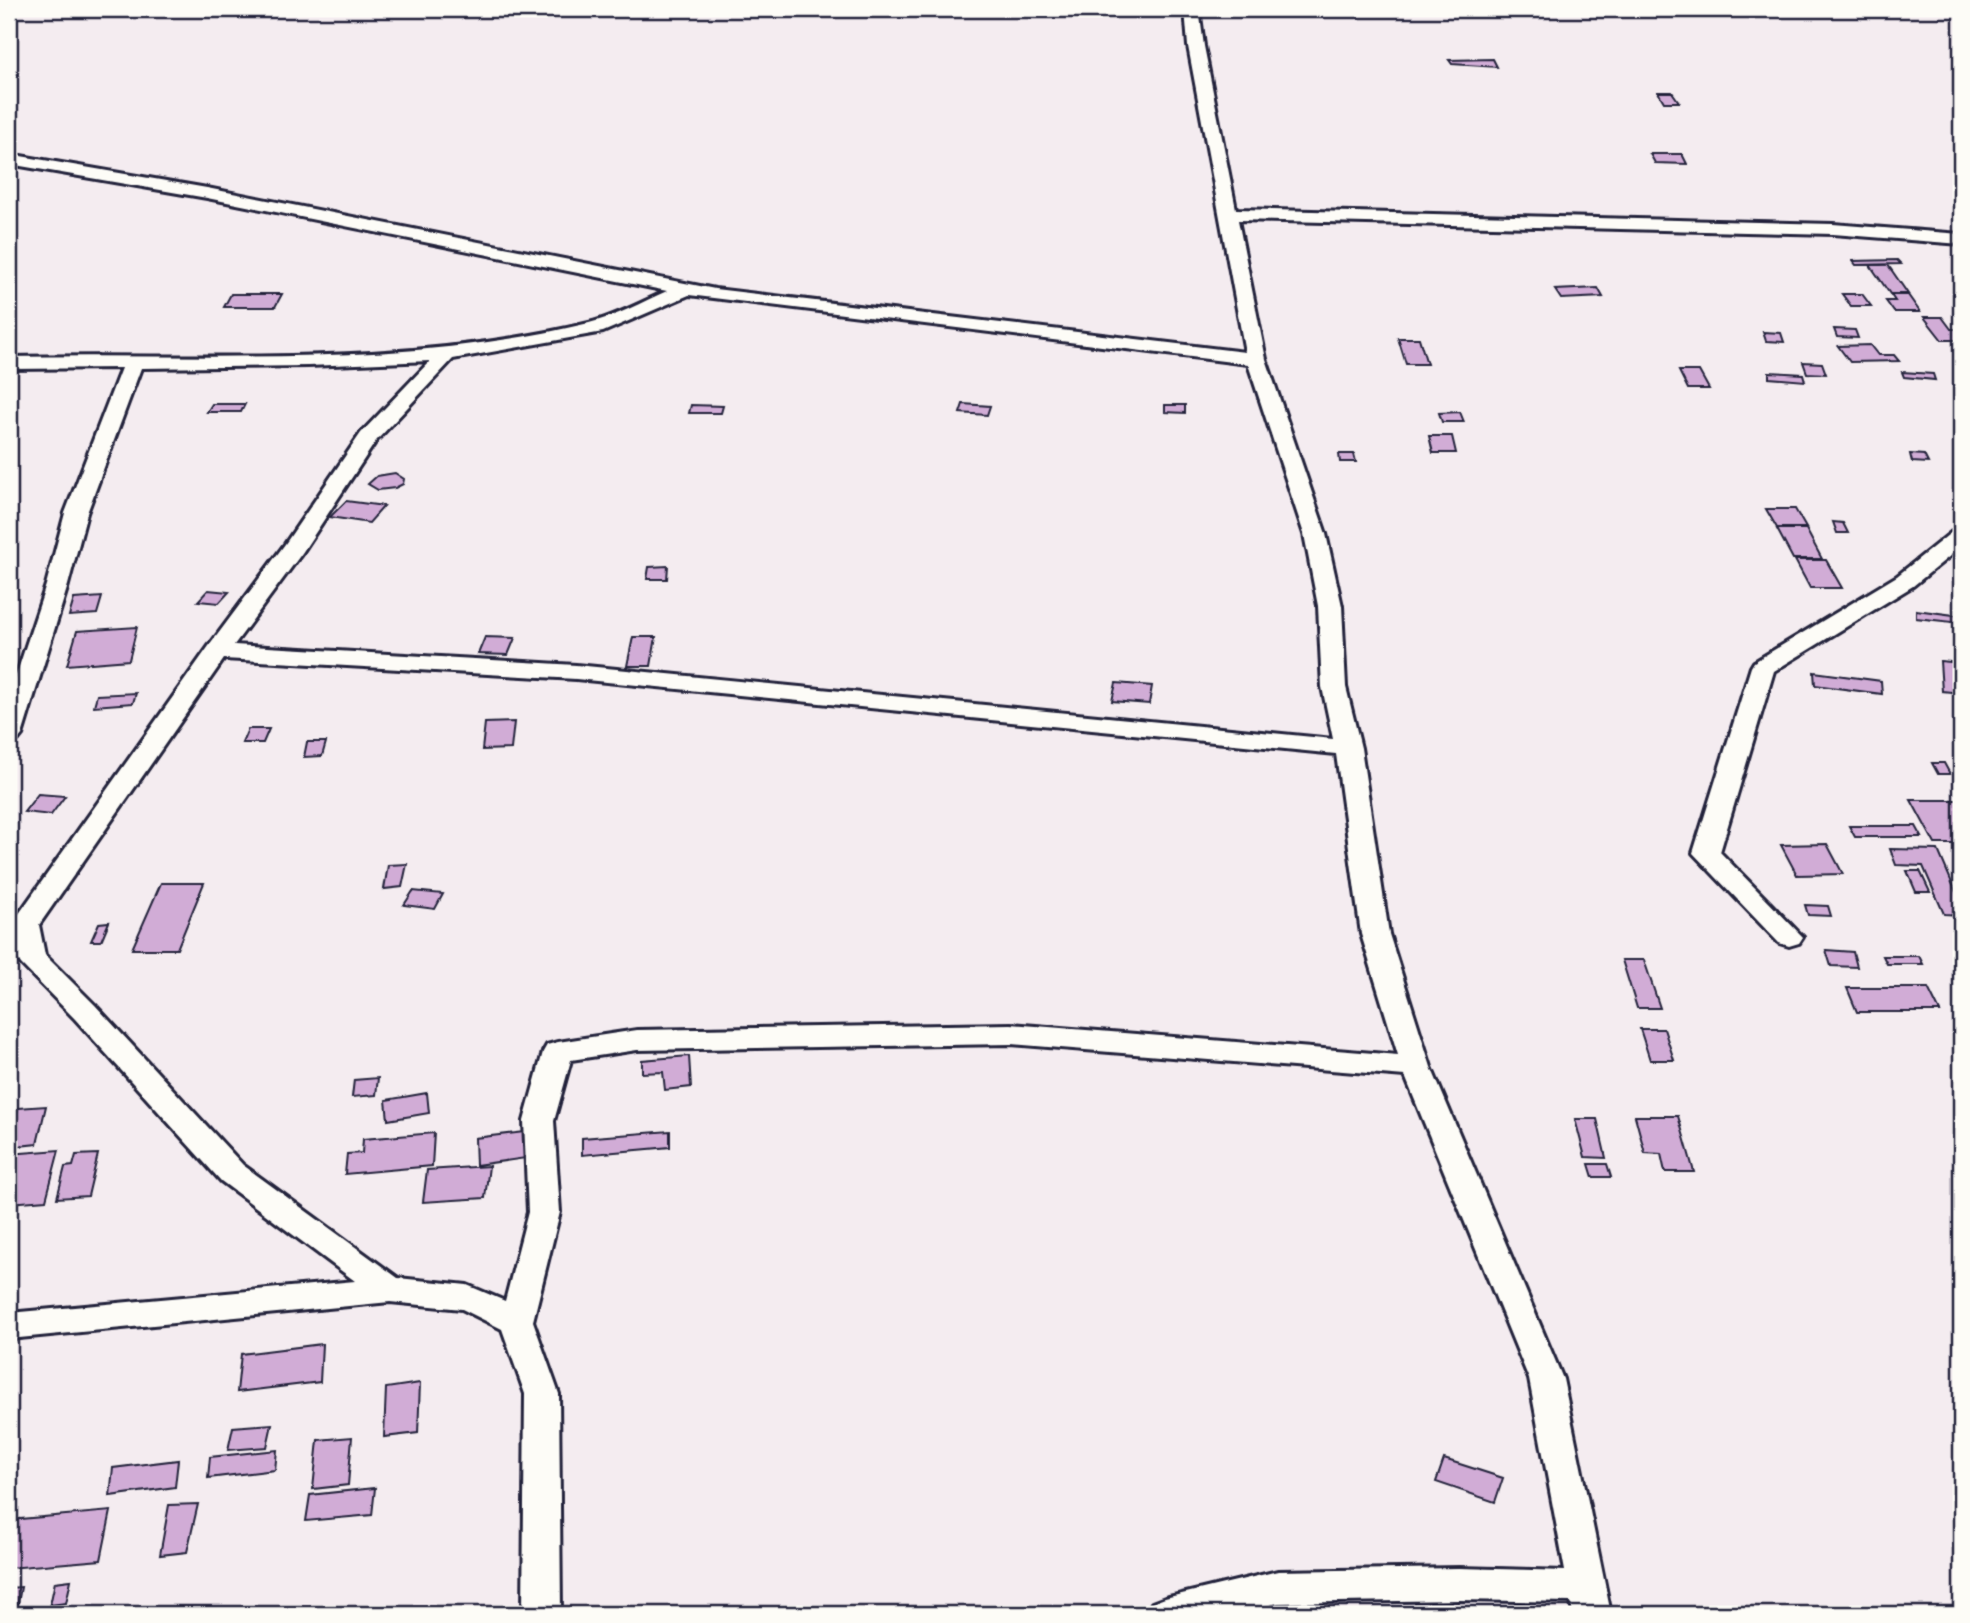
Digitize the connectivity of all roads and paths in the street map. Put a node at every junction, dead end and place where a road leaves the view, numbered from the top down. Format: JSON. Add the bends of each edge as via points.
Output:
{"nodes":[{"id":1,"x":1192,"y":9,"type":"edge"},
{"id":2,"x":9,"y":159,"type":"edge"},
{"id":3,"x":1227,"y":214,"type":"junction"},
{"id":4,"x":1961,"y":239,"type":"edge"},
{"id":5,"x":688,"y":289,"type":"junction"},
{"id":6,"x":447,"y":354,"type":"junction"},
{"id":7,"x":1255,"y":359,"type":"junction"},
{"id":8,"x":9,"y":363,"type":"edge"},
{"id":9,"x":132,"y":364,"type":"junction"},
{"id":10,"x":1961,"y":537,"type":"edge"},
{"id":11,"x":217,"y":651,"type":"junction"},
{"id":12,"x":9,"y":735,"type":"edge"},
{"id":13,"x":1348,"y":748,"type":"junction"},
{"id":14,"x":1789,"y":937,"type":"dead end"},
{"id":15,"x":1416,"y":1067,"type":"junction"},
{"id":16,"x":390,"y":1290,"type":"junction"},
{"id":17,"x":516,"y":1321,"type":"junction"},
{"id":18,"x":9,"y":1326,"type":"edge"},
{"id":19,"x":1589,"y":1600,"type":"edge"},
{"id":20,"x":542,"y":1614,"type":"edge"},
{"id":21,"x":1165,"y":1614,"type":"edge"}],
"edges":[{"from":1,"to":3,"type":"street"},
{"from":2,"to":5,"type":"street","via":[[207,193]]},
{"from":3,"to":4,"type":"street","via":[[1833,229]]},
{"from":3,"to":7,"type":"street"},
{"from":5,"to":6,"type":"street","via":[[596,328]]},
{"from":5,"to":7,"type":"street"},
{"from":6,"to":9,"type":"street"},
{"from":6,"to":11,"type":"street","via":[[368,437],[294,548]]},
{"from":7,"to":13,"type":"street","via":[[1315,534],[1329,606],[1334,687]]},
{"from":8,"to":9,"type":"street"},
{"from":9,"to":12,"type":"street","via":[[76,513]]},
{"from":10,"to":14,"type":"street","via":[[1905,581],[1763,667],[1706,853]]},
{"from":11,"to":13,"type":"street","via":[[576,673]]},
{"from":11,"to":16,"type":"street","via":[[25,925],[31,958],[232,1172]]},
{"from":13,"to":15,"type":"street","via":[[1375,934]]},
{"from":15,"to":17,"type":"street","via":[[1012,1034],[637,1040],[558,1052],[539,1121],[544,1212]]},
{"from":15,"to":19,"type":"street","via":[[1546,1380]]},
{"from":16,"to":17,"type":"street","via":[[467,1297]]},
{"from":16,"to":18,"type":"street"},
{"from":17,"to":20,"type":"street","via":[[542,1394]]},
{"from":19,"to":21,"type":"street","via":[[1459,1584],[1278,1587]]}]}
